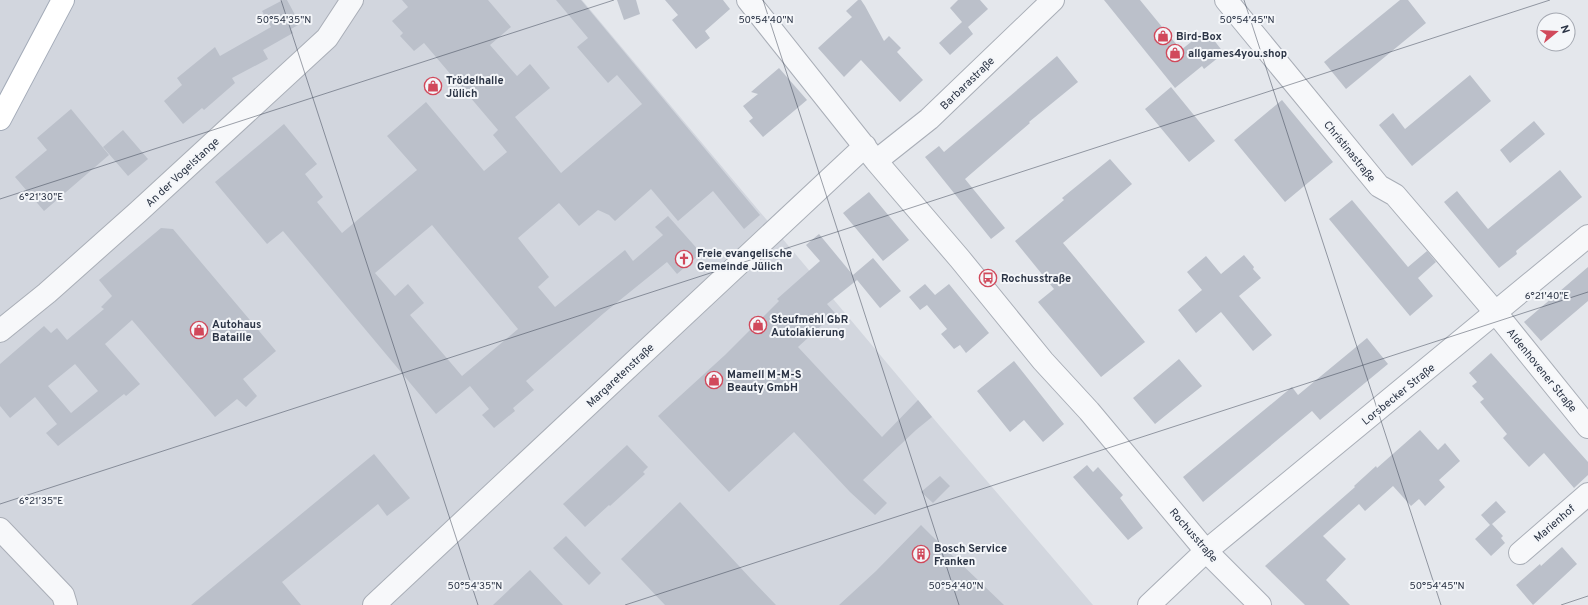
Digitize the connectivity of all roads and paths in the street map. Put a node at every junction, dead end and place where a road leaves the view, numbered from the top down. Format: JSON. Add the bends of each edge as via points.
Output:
{"nodes":[{"id":1,"x":63,"y":0,"type":"edge"},
{"id":2,"x":352,"y":0,"type":"edge"},
{"id":3,"x":748,"y":0,"type":"edge"},
{"id":4,"x":1053,"y":0,"type":"edge"},
{"id":5,"x":1226,"y":0,"type":"edge"},
{"id":6,"x":0,"y":119,"type":"edge"},
{"id":7,"x":871,"y":153,"type":"junction"},
{"id":8,"x":1588,"y":236,"type":"edge"},
{"id":9,"x":1496,"y":313,"type":"junction"},
{"id":10,"x":0,"y":331,"type":"edge"},
{"id":11,"x":1588,"y":428,"type":"edge"},
{"id":12,"x":1588,"y":494,"type":"edge"},
{"id":13,"x":0,"y":529,"type":"edge"},
{"id":14,"x":1206,"y":551,"type":"junction"},
{"id":15,"x":1520,"y":553,"type":"dead end"},
{"id":16,"x":66,"y":605,"type":"edge"},
{"id":17,"x":374,"y":605,"type":"edge"},
{"id":18,"x":1149,"y":605,"type":"edge"},
{"id":19,"x":1260,"y":605,"type":"edge"}],
"edges":[{"from":1,"to":6,"type":"main road"},
{"from":2,"to":10,"type":"street","name":"An der Vogelstange","via":[[328,38],[138,212]]},
{"from":3,"to":7,"type":"street","name":"Rochusstraße"},
{"from":4,"to":7,"type":"street","name":"Barbarastraße","via":[[929,119]]},
{"from":5,"to":9,"type":"street","name":"Christinastraße","via":[[1379,186],[1395,195]]},
{"from":7,"to":14,"type":"street","name":"Rochusstraße","via":[[1043,361],[1089,411]]},
{"from":7,"to":17,"type":"street","name":"Margaretenstraße"},
{"from":8,"to":9,"type":"street","name":"Lorsbecker Straße"},
{"from":9,"to":11,"type":"street","name":"Aldenhovener Straße"},
{"from":9,"to":14,"type":"street","name":"Lorsbecker Straße"},
{"from":12,"to":15,"type":"street","name":"Marienhof"},
{"from":13,"to":16,"type":"street","via":[[63,595]]},
{"from":14,"to":18,"type":"street","name":"Lorsbecker Straße"},
{"from":14,"to":19,"type":"street","name":"Rochusstraße"}]}
